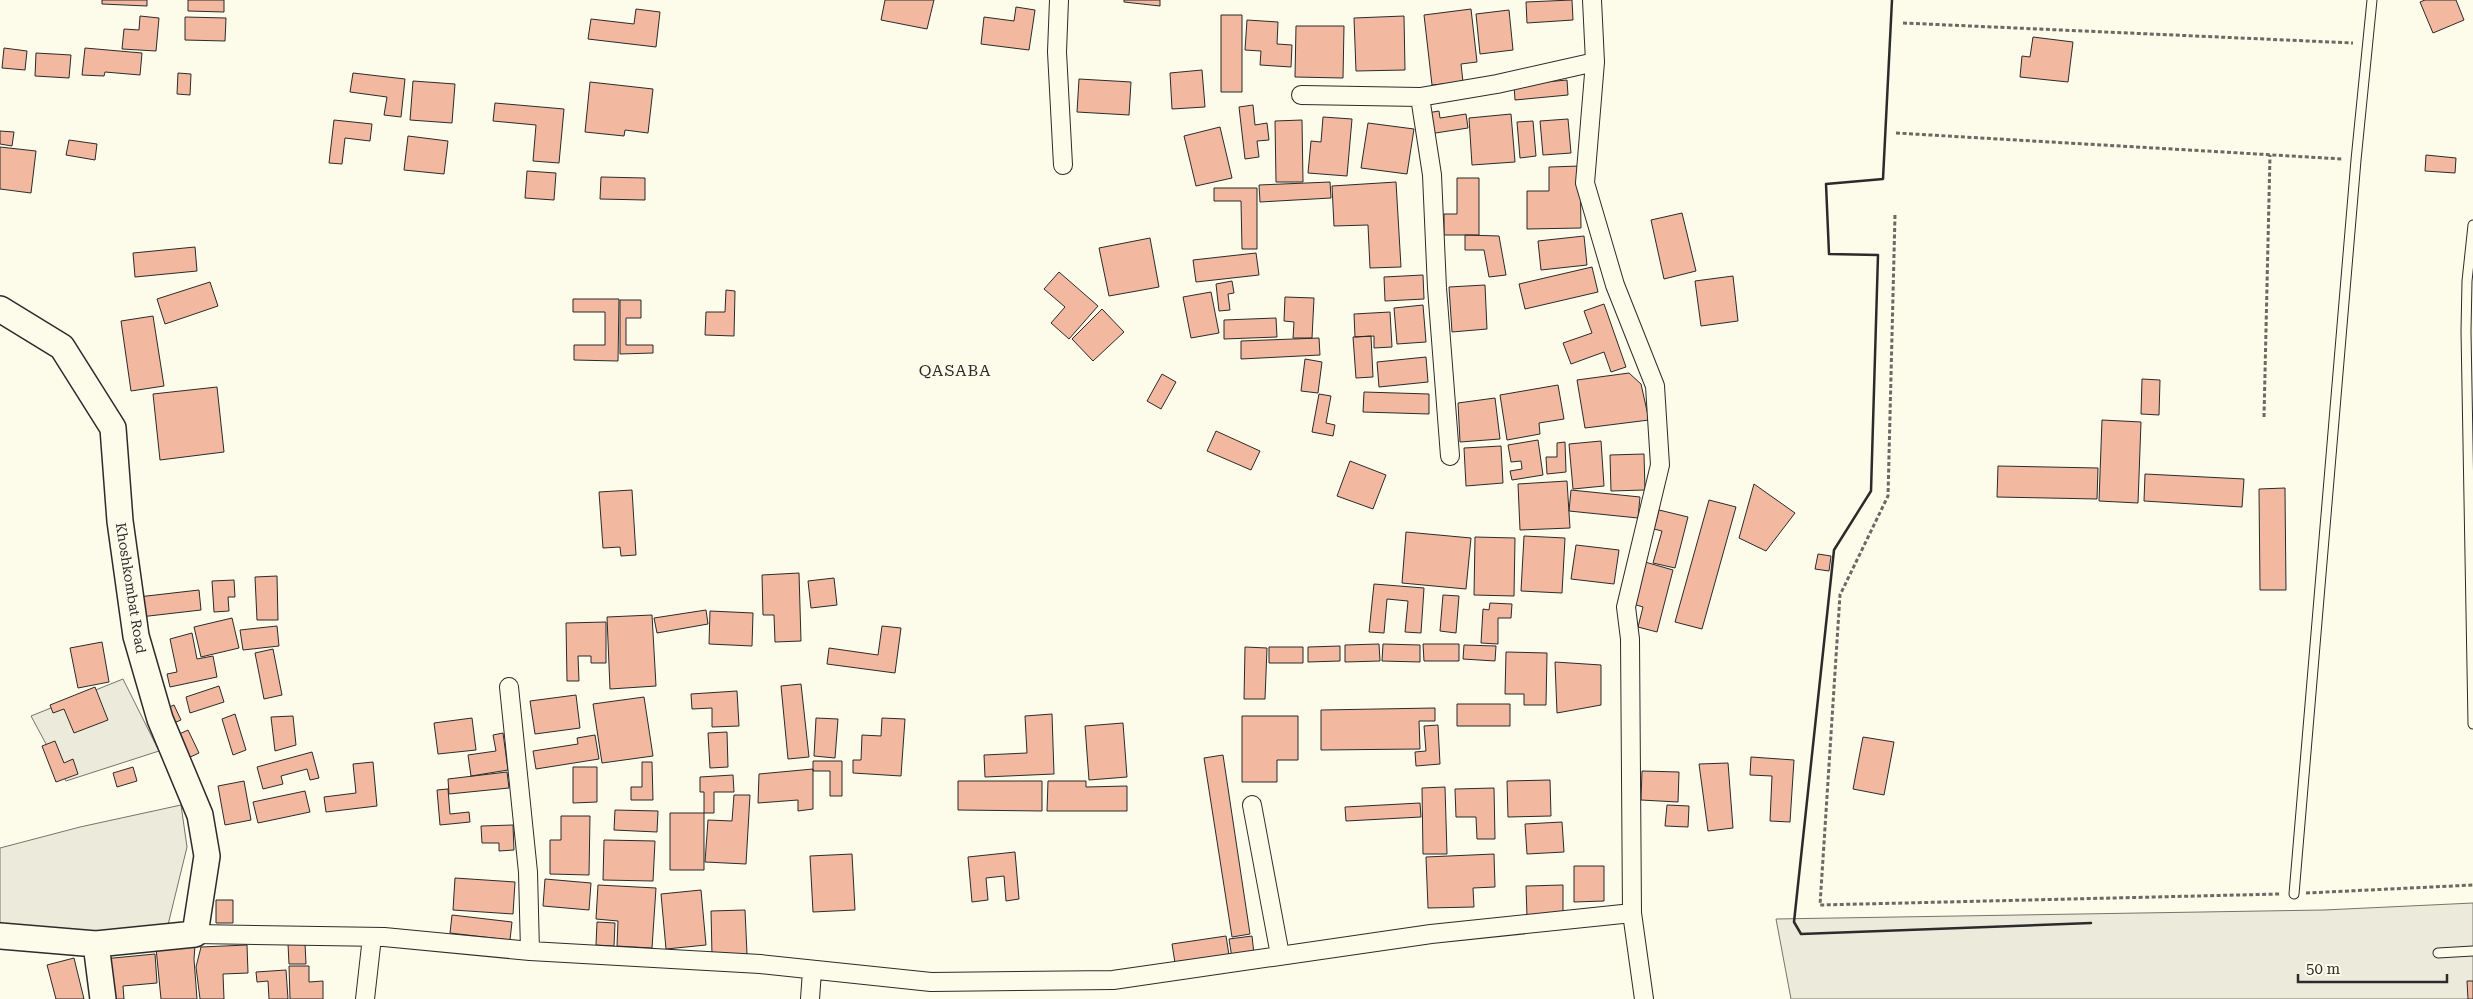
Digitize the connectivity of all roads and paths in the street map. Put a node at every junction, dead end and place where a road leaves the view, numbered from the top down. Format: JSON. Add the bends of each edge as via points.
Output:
{"nodes":[{"id":1,"x":1060,"y":0,"type":"edge"},
{"id":2,"x":1592,"y":0,"type":"edge"},
{"id":3,"x":2372,"y":0,"type":"edge"},
{"id":4,"x":1903,"y":23,"type":"dead end"},
{"id":5,"x":2369,"y":44,"type":"junction"},
{"id":6,"x":1595,"y":62,"type":"junction"},
{"id":7,"x":1301,"y":96,"type":"dead end"},
{"id":8,"x":1420,"y":97,"type":"junction"},
{"id":9,"x":1896,"y":132,"type":"dead end"},
{"id":10,"x":2270,"y":155,"type":"junction"},
{"id":11,"x":2356,"y":160,"type":"junction"},
{"id":12,"x":1064,"y":165,"type":"dead end"},
{"id":13,"x":1895,"y":215,"type":"dead end"},
{"id":14,"x":2473,"y":226,"type":"edge"},
{"id":15,"x":0,"y":309,"type":"edge"},
{"id":16,"x":2264,"y":417,"type":"dead end"},
{"id":17,"x":1450,"y":456,"type":"dead end"},
{"id":18,"x":509,"y":687,"type":"dead end"},
{"id":19,"x":2473,"y":724,"type":"edge"},
{"id":20,"x":1252,"y":805,"type":"dead end"},
{"id":21,"x":2473,"y":885,"type":"edge"},
{"id":22,"x":2294,"y":894,"type":"junction"},
{"id":23,"x":1632,"y":913,"type":"junction"},
{"id":24,"x":195,"y":934,"type":"junction"},
{"id":25,"x":0,"y":936,"type":"edge"},
{"id":26,"x":372,"y":937,"type":"junction"},
{"id":27,"x":96,"y":944,"type":"junction"},
{"id":28,"x":530,"y":951,"type":"junction"},
{"id":29,"x":2473,"y":951,"type":"edge"},
{"id":30,"x":2438,"y":953,"type":"dead end"},
{"id":31,"x":1280,"y":955,"type":"junction"},
{"id":32,"x":812,"y":971,"type":"junction"},
{"id":33,"x":103,"y":999,"type":"edge"},
{"id":34,"x":365,"y":999,"type":"edge"},
{"id":35,"x":810,"y":999,"type":"edge"},
{"id":36,"x":1644,"y":999,"type":"edge"}],
"edges":[{"from":1,"to":12,"type":"street","via":[[1057,52]]},
{"from":2,"to":6,"type":"street"},
{"from":3,"to":5,"type":"lane"},
{"from":4,"to":5,"type":"path"},
{"from":5,"to":11,"type":"lane"},
{"from":6,"to":8,"type":"street"},
{"from":6,"to":23,"type":"street","via":[[1585,183],[1615,285],[1655,386],[1660,465],[1626,607],[1630,639]]},
{"from":7,"to":8,"type":"street"},
{"from":8,"to":17,"type":"street","via":[[1432,175]]},
{"from":9,"to":10,"type":"path"},
{"from":10,"to":11,"type":"path"},
{"from":10,"to":16,"type":"path"},
{"from":11,"to":22,"type":"lane"},
{"from":13,"to":22,"type":"path","via":[[1888,496],[1840,595],[1820,905]]},
{"from":14,"to":19,"type":"lane","via":[[2466,331]]},
{"from":15,"to":24,"type":"street","name":"Khoshkombat Road","via":[[62,347],[113,428],[120,521],[136,636],[160,719],[200,815],[207,856]]},
{"from":18,"to":28,"type":"street","via":[[528,872]]},
{"from":20,"to":31,"type":"street"},
{"from":21,"to":22,"type":"path"},
{"from":23,"to":31,"type":"street","via":[[1431,934]]},
{"from":23,"to":36,"type":"street"},
{"from":24,"to":26,"type":"street"},
{"from":24,"to":27,"type":"street"},
{"from":25,"to":27,"type":"street"},
{"from":26,"to":28,"type":"street"},
{"from":26,"to":34,"type":"street"},
{"from":27,"to":33,"type":"street"},
{"from":28,"to":32,"type":"street","via":[[760,964]]},
{"from":29,"to":30,"type":"lane"},
{"from":31,"to":32,"type":"street","via":[[1113,980],[931,982]]},
{"from":32,"to":35,"type":"street"}]}
